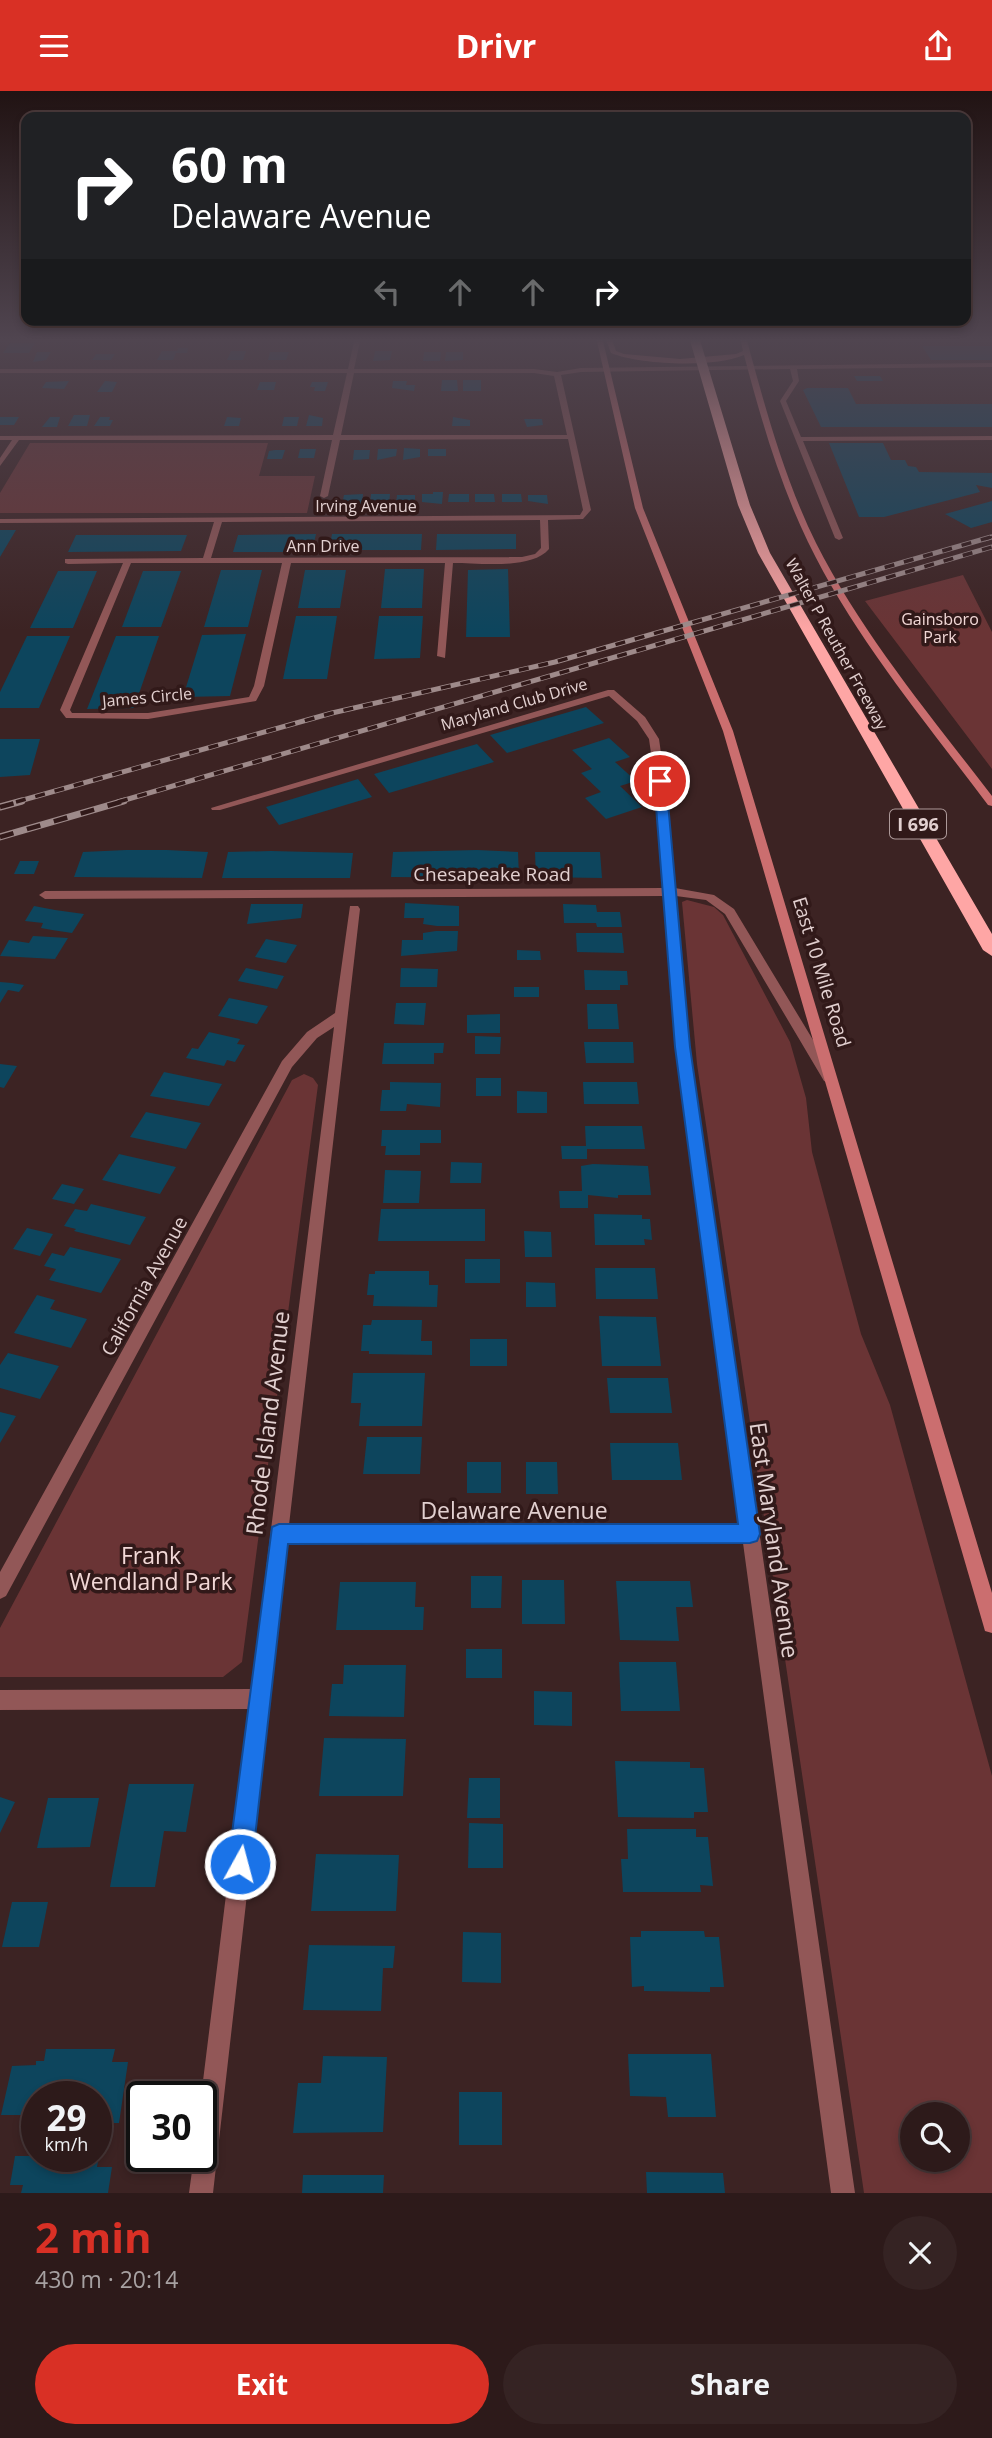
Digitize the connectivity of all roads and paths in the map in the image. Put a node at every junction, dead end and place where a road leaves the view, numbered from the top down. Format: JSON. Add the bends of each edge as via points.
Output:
{"nodes":[{"id":1,"x":622,"y":435,"type":"edge"},
{"id":2,"x":723,"y":435,"type":"edge"},
{"id":3,"x":769,"y":435,"type":"edge"},
{"id":4,"x":797,"y":435,"type":"edge"},
{"id":5,"x":570,"y":437,"type":"joint"},
{"id":6,"x":0,"y":438,"type":"edge"},
{"id":7,"x":17,"y":438,"type":"junction"},
{"id":8,"x":337,"y":438,"type":"junction"},
{"id":9,"x":992,"y":438,"type":"edge"},
{"id":10,"x":798,"y":439,"type":"junction"},
{"id":11,"x":0,"y":464,"type":"edge"},
{"id":12,"x":324,"y":496,"type":"dead end"},
{"id":13,"x":544,"y":519,"type":"junction"},
{"id":14,"x":219,"y":520,"type":"junction"},
{"id":15,"x":0,"y":521,"type":"edge"},
{"id":16,"x":839,"y":538,"type":"dead end"},
{"id":17,"x":449,"y":560,"type":"junction"},
{"id":18,"x":68,"y":561,"type":"dead end"},
{"id":19,"x":128,"y":561,"type":"junction"},
{"id":20,"x":206,"y":561,"type":"junction"},
{"id":21,"x":287,"y":561,"type":"junction"},
{"id":22,"x":442,"y":656,"type":"dead end"},
{"id":23,"x":992,"y":803,"type":"edge"},
{"id":24,"x":216,"y":808,"type":"dead end"},
{"id":25,"x":669,"y":892,"type":"junction"},
{"id":26,"x":45,"y":895,"type":"dead end"},
{"id":27,"x":354,"y":909,"type":"dead end"},
{"id":28,"x":992,"y":950,"type":"edge"},
{"id":29,"x":340,"y":1016,"type":"junction"},
{"id":30,"x":834,"y":1086,"type":"junction"},
{"id":31,"x":279,"y":1534,"type":"junction"},
{"id":32,"x":750,"y":1534,"type":"junction"},
{"id":33,"x":0,"y":1590,"type":"edge"},
{"id":34,"x":992,"y":1625,"type":"edge"},
{"id":35,"x":260,"y":1699,"type":"junction"},
{"id":36,"x":0,"y":1700,"type":"edge"},
{"id":37,"x":201,"y":2193,"type":"edge"},
{"id":38,"x":843,"y":2193,"type":"edge"}],
"edges":[{"from":1,"to":30,"type":"main road","name":"East 10 Mile Road","via":[[639,508],[728,731]]},
{"from":2,"to":28,"type":"highway","name":"Walter P Reuther Freeway","number":"I 696","via":[[764,553]]},
{"from":3,"to":23,"type":"main road","via":[[828,572]]},
{"from":4,"to":10,"type":"street"},
{"from":5,"to":8,"type":"street"},
{"from":5,"to":13,"type":"street","name":"Irving Avenue","via":[[587,513],[572,519]]},
{"from":6,"to":7,"type":"street"},
{"from":7,"to":8,"type":"street"},
{"from":7,"to":11,"type":"street"},
{"from":8,"to":12,"type":"street"},
{"from":9,"to":10,"type":"street"},
{"from":10,"to":16,"type":"street"},
{"from":13,"to":14,"type":"street","name":"Irving Avenue"},
{"from":13,"to":17,"type":"street","name":"Ann Drive","via":[[547,545],[538,556]]},
{"from":14,"to":15,"type":"street","name":"Irving Avenue"},
{"from":14,"to":20,"type":"street"},
{"from":17,"to":21,"type":"street","name":"Ann Drive"},
{"from":17,"to":22,"type":"street"},
{"from":18,"to":19,"type":"street","name":"Ann Drive"},
{"from":19,"to":20,"type":"street","name":"Ann Drive"},
{"from":19,"to":21,"type":"street","name":"James Circle","via":[[65,710],[69,716],[148,716],[253,699]]},
{"from":20,"to":21,"type":"street","name":"Ann Drive"},
{"from":24,"to":25,"type":"street","name":"Maryland Club Drive","via":[[611,692],[641,719],[654,739]]},
{"from":25,"to":26,"type":"street","name":"Chesapeake Road"},
{"from":25,"to":30,"type":"street","name":"Chesapeake Road","via":[[708,897],[725,906]]},
{"from":25,"to":32,"type":"street","name":"East Maryland Avenue","via":[[682,1047]]},
{"from":27,"to":29,"type":"street","name":"Rhode Island Avenue"},
{"from":29,"to":31,"type":"street","name":"Rhode Island Avenue"},
{"from":29,"to":33,"type":"street","name":"California Avenue","via":[[312,1035],[287,1064]]},
{"from":30,"to":34,"type":"main road","name":"East 10 Mile Road"},
{"from":31,"to":32,"type":"street","name":"Delaware Avenue"},
{"from":31,"to":35,"type":"street","name":"Rhode Island Avenue"},
{"from":32,"to":38,"type":"street","name":"East Maryland Avenue"},
{"from":35,"to":36,"type":"street"},
{"from":35,"to":37,"type":"street","name":"Rhode Island Avenue"}]}
